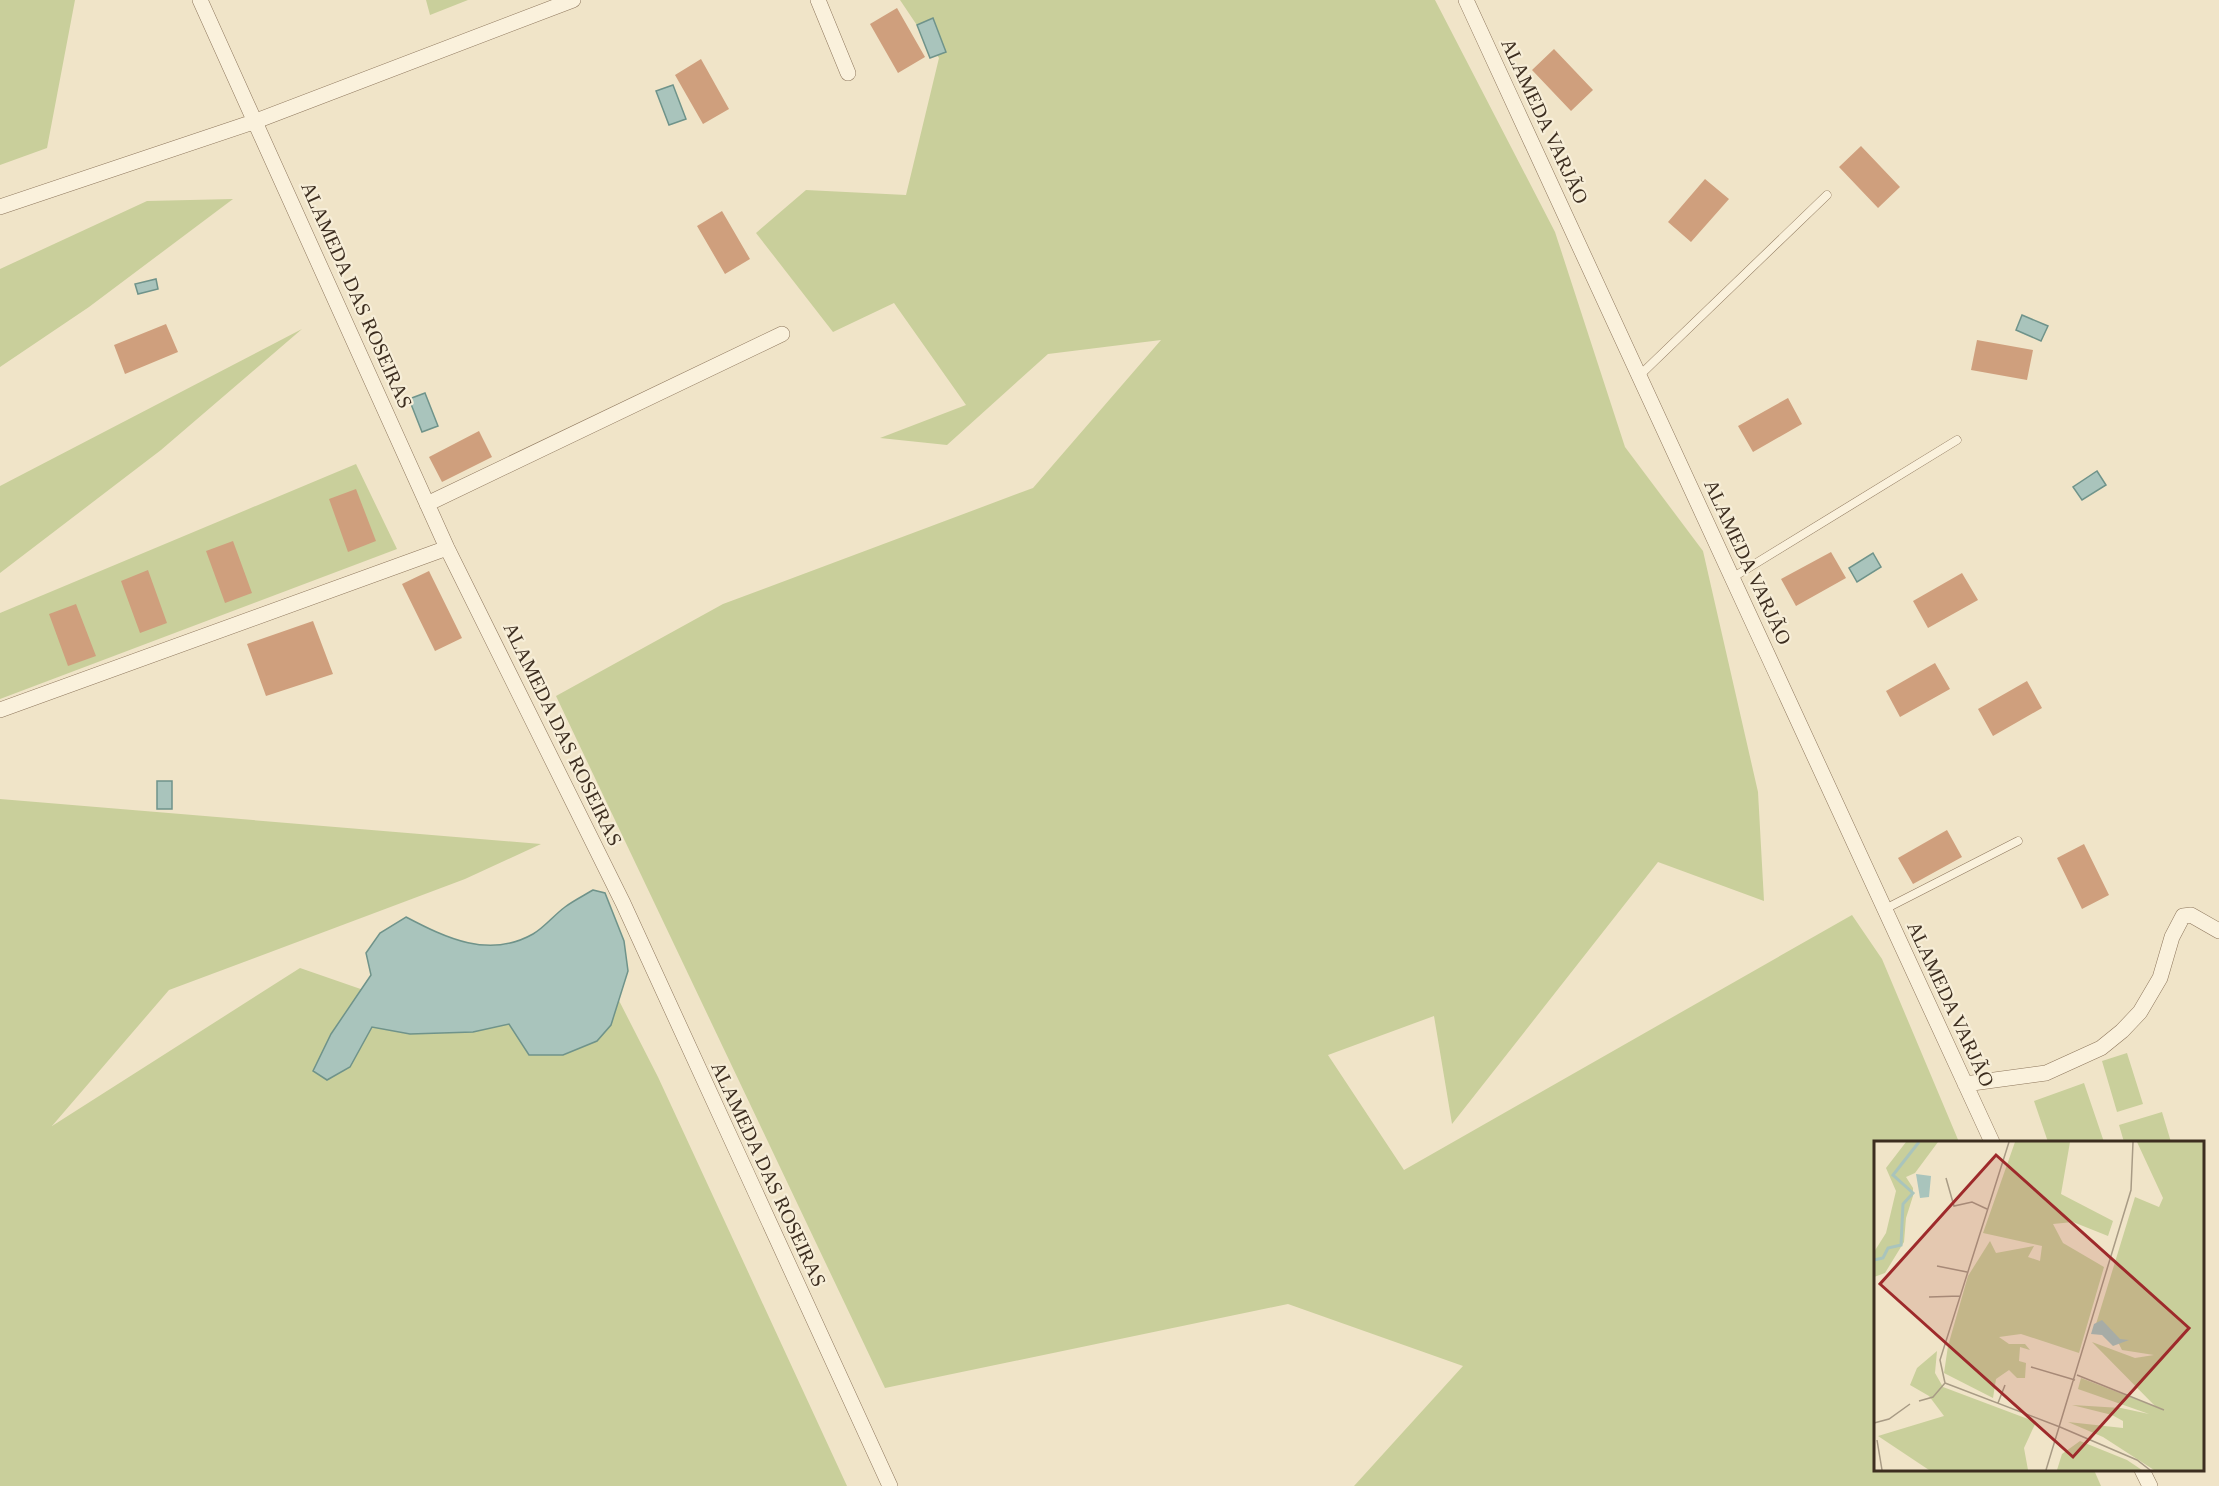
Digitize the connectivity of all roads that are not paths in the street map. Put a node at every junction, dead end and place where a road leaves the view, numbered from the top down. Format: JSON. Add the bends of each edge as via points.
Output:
{"nodes":[{"id":1,"x":200,"y":0,"type":"edge"},
{"id":2,"x":573,"y":0,"type":"edge"},
{"id":3,"x":818,"y":0,"type":"edge"},
{"id":4,"x":1466,"y":0,"type":"edge"},
{"id":5,"x":848,"y":73,"type":"dead end"},
{"id":6,"x":256,"y":121,"type":"junction"},
{"id":7,"x":1827,"y":195,"type":"dead end"},
{"id":8,"x":0,"y":207,"type":"edge"},
{"id":9,"x":782,"y":334,"type":"dead end"},
{"id":10,"x":1639,"y":376,"type":"junction"},
{"id":11,"x":1957,"y":440,"type":"dead end"},
{"id":12,"x":428,"y":504,"type":"junction"},
{"id":13,"x":447,"y":548,"type":"junction"},
{"id":14,"x":1732,"y":578,"type":"junction"},
{"id":15,"x":0,"y":710,"type":"edge"},
{"id":16,"x":2018,"y":841,"type":"dead end"},
{"id":17,"x":1885,"y":909,"type":"junction"},
{"id":18,"x":2219,"y":931,"type":"edge"},
{"id":19,"x":1965,"y":1084,"type":"junction"},
{"id":20,"x":1991,"y":1141,"type":"edge"},
{"id":21,"x":2142,"y":1471,"type":"edge"},
{"id":22,"x":890,"y":1486,"type":"edge"},
{"id":23,"x":2150,"y":1486,"type":"edge"}],
"edges":[{"from":1,"to":6,"type":"street","name":"ALAMEDA DAS ROSEIRAS"},
{"from":2,"to":6,"type":"street"},
{"from":3,"to":5,"type":"street"},
{"from":4,"to":10,"type":"street","name":"ALAMEDA VARJÃO"},
{"from":6,"to":8,"type":"street"},
{"from":6,"to":12,"type":"street","name":"ALAMEDA DAS ROSEIRAS"},
{"from":7,"to":10,"type":"lane"},
{"from":9,"to":12,"type":"street"},
{"from":10,"to":14,"type":"street","name":"ALAMEDA VARJÃO"},
{"from":11,"to":14,"type":"lane"},
{"from":12,"to":13,"type":"street","name":"ALAMEDA DAS ROSEIRAS"},
{"from":13,"to":15,"type":"street"},
{"from":13,"to":22,"type":"street","name":"ALAMEDA DAS ROSEIRAS","via":[[623,903]]},
{"from":14,"to":17,"type":"street","name":"ALAMEDA VARJÃO"},
{"from":16,"to":17,"type":"lane"},
{"from":17,"to":19,"type":"street","name":"ALAMEDA VARJÃO"},
{"from":18,"to":19,"type":"street","via":[[2191,915],[2183,916],[2172,937],[2160,978],[2140,1012],[2101,1048],[2046,1072]]},
{"from":19,"to":20,"type":"street","name":"ALAMEDA VARJÃO"},
{"from":21,"to":23,"type":"street"}]}
